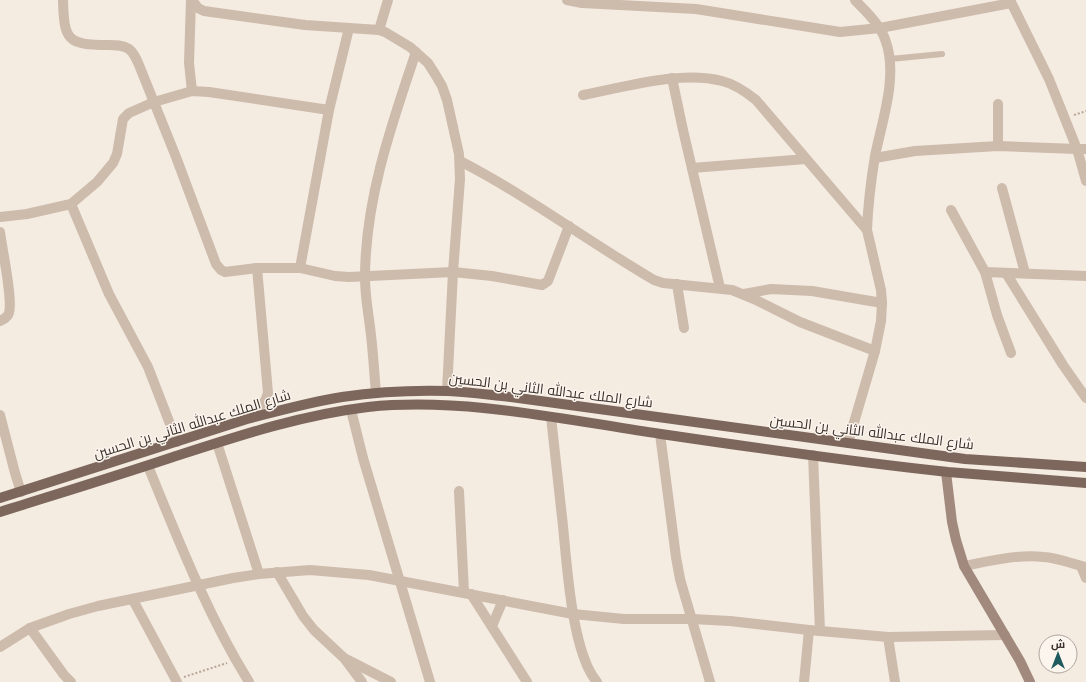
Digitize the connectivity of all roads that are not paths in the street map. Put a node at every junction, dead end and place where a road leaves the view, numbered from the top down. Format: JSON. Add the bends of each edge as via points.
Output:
{"nodes":[{"id":1,"x":63,"y":0,"type":"edge"},
{"id":2,"x":191,"y":0,"type":"edge"},
{"id":3,"x":388,"y":0,"type":"edge"},
{"id":4,"x":567,"y":0,"type":"edge"},
{"id":5,"x":855,"y":0,"type":"edge"},
{"id":6,"x":1011,"y":1,"type":"edge"},
{"id":7,"x":349,"y":28,"type":"junction"},
{"id":8,"x":880,"y":28,"type":"junction"},
{"id":9,"x":379,"y":30,"type":"junction"},
{"id":10,"x":416,"y":52,"type":"junction"},
{"id":11,"x":942,"y":54,"type":"dead end"},
{"id":12,"x":890,"y":59,"type":"junction"},
{"id":13,"x":672,"y":78,"type":"junction"},
{"id":14,"x":192,"y":91,"type":"junction"},
{"id":15,"x":583,"y":95,"type":"dead end"},
{"id":16,"x":154,"y":102,"type":"junction"},
{"id":17,"x":998,"y":104,"type":"dead end"},
{"id":18,"x":329,"y":110,"type":"junction"},
{"id":19,"x":998,"y":146,"type":"junction"},
{"id":20,"x":1082,"y":149,"type":"edge"},
{"id":21,"x":875,"y":158,"type":"junction"},
{"id":22,"x":806,"y":159,"type":"junction"},
{"id":23,"x":460,"y":161,"type":"junction"},
{"id":24,"x":692,"y":168,"type":"junction"},
{"id":25,"x":1086,"y":181,"type":"edge"},
{"id":26,"x":1002,"y":188,"type":"dead end"},
{"id":27,"x":71,"y":204,"type":"junction"},
{"id":28,"x":951,"y":210,"type":"dead end"},
{"id":29,"x":0,"y":217,"type":"edge"},
{"id":30,"x":569,"y":226,"type":"junction"},
{"id":31,"x":867,"y":230,"type":"junction"},
{"id":32,"x":0,"y":232,"type":"edge"},
{"id":33,"x":2,"y":257,"type":"edge"},
{"id":34,"x":257,"y":268,"type":"junction"},
{"id":35,"x":300,"y":268,"type":"junction"},
{"id":36,"x":453,"y":272,"type":"junction"},
{"id":37,"x":985,"y":272,"type":"junction"},
{"id":38,"x":1006,"y":273,"type":"junction"},
{"id":39,"x":1025,"y":273,"type":"junction"},
{"id":40,"x":1086,"y":276,"type":"edge"},
{"id":41,"x":365,"y":277,"type":"junction"},
{"id":42,"x":677,"y":284,"type":"junction"},
{"id":43,"x":720,"y":288,"type":"junction"},
{"id":44,"x":744,"y":294,"type":"junction"},
{"id":45,"x":882,"y":303,"type":"junction"},
{"id":46,"x":0,"y":320,"type":"edge"},
{"id":47,"x":684,"y":328,"type":"dead end"},
{"id":48,"x":875,"y":351,"type":"junction"},
{"id":49,"x":1011,"y":353,"type":"dead end"},
{"id":50,"x":447,"y":391,"type":"junction"},
{"id":51,"x":376,"y":393,"type":"junction"},
{"id":52,"x":1086,"y":398,"type":"edge"},
{"id":53,"x":351,"y":410,"type":"junction"},
{"id":54,"x":615,"y":411,"type":"junction"},
{"id":55,"x":632,"y":414,"type":"junction"},
{"id":56,"x":0,"y":415,"type":"edge"},
{"id":57,"x":551,"y":417,"type":"junction"},
{"id":58,"x":247,"y":419,"type":"junction"},
{"id":59,"x":614,"y":427,"type":"junction"},
{"id":60,"x":631,"y":429,"type":"junction"},
{"id":61,"x":660,"y":434,"type":"junction"},
{"id":62,"x":177,"y":442,"type":"junction"},
{"id":63,"x":218,"y":443,"type":"junction"},
{"id":64,"x":848,"y":443,"type":"junction"},
{"id":65,"x":813,"y":455,"type":"junction"},
{"id":66,"x":148,"y":466,"type":"junction"},
{"id":67,"x":1086,"y":467,"type":"edge"},
{"id":68,"x":946,"y":472,"type":"junction"},
{"id":69,"x":1086,"y":483,"type":"edge"},
{"id":70,"x":459,"y":491,"type":"dead end"},
{"id":71,"x":21,"y":492,"type":"junction"},
{"id":72,"x":1,"y":498,"type":"edge"},
{"id":73,"x":2,"y":511,"type":"edge"},
{"id":74,"x":964,"y":566,"type":"junction"},
{"id":75,"x":1084,"y":566,"type":"edge"},
{"id":76,"x":277,"y":572,"type":"junction"},
{"id":77,"x":259,"y":574,"type":"junction"},
{"id":78,"x":1086,"y":578,"type":"edge"},
{"id":79,"x":399,"y":580,"type":"junction"},
{"id":80,"x":198,"y":585,"type":"junction"},
{"id":81,"x":467,"y":593,"type":"junction"},
{"id":82,"x":133,"y":600,"type":"junction"},
{"id":83,"x":503,"y":600,"type":"junction"},
{"id":84,"x":573,"y":614,"type":"junction"},
{"id":85,"x":692,"y":619,"type":"junction"},
{"id":86,"x":492,"y":626,"type":"junction"},
{"id":87,"x":30,"y":628,"type":"junction"},
{"id":88,"x":809,"y":630,"type":"junction"},
{"id":89,"x":820,"y":632,"type":"junction"},
{"id":90,"x":1005,"y":635,"type":"junction"},
{"id":91,"x":888,"y":637,"type":"junction"},
{"id":92,"x":0,"y":647,"type":"edge"},
{"id":93,"x":344,"y":658,"type":"junction"},
{"id":94,"x":176,"y":681,"type":"edge"},
{"id":95,"x":71,"y":682,"type":"edge"},
{"id":96,"x":249,"y":682,"type":"edge"},
{"id":97,"x":362,"y":682,"type":"edge"},
{"id":98,"x":391,"y":682,"type":"edge"},
{"id":99,"x":430,"y":682,"type":"edge"},
{"id":100,"x":527,"y":682,"type":"edge"},
{"id":101,"x":598,"y":682,"type":"edge"},
{"id":102,"x":710,"y":682,"type":"edge"},
{"id":103,"x":804,"y":682,"type":"edge"},
{"id":104,"x":895,"y":682,"type":"edge"},
{"id":105,"x":1030,"y":682,"type":"edge"}],
"edges":[{"from":1,"to":16,"type":"street","via":[[64,22],[68,36],[87,45],[128,48],[140,65]]},
{"from":2,"to":7,"type":"street","via":[[204,11],[305,25]]},
{"from":2,"to":14,"type":"street","via":[[189,57]]},
{"from":3,"to":9,"type":"street"},
{"from":4,"to":8,"type":"street","via":[[696,9],[840,32]]},
{"from":5,"to":8,"type":"street"},
{"from":6,"to":8,"type":"street"},
{"from":6,"to":20,"type":"street"},
{"from":7,"to":9,"type":"street"},
{"from":7,"to":18,"type":"street"},
{"from":8,"to":12,"type":"street"},
{"from":9,"to":10,"type":"street"},
{"from":10,"to":23,"type":"street","via":[[428,63],[442,86]]},
{"from":10,"to":41,"type":"street","via":[[377,176]]},
{"from":11,"to":12,"type":"lane"},
{"from":12,"to":21,"type":"street","via":[[888,94]]},
{"from":13,"to":15,"type":"street"},
{"from":13,"to":22,"type":"street","via":[[710,78],[741,88],[756,100]]},
{"from":13,"to":24,"type":"street"},
{"from":14,"to":16,"type":"street"},
{"from":14,"to":18,"type":"street"},
{"from":16,"to":27,"type":"street","via":[[129,113],[123,119],[120,143],[113,163],[97,182]]},
{"from":16,"to":34,"type":"street","via":[[216,264],[225,272]]},
{"from":17,"to":19,"type":"street"},
{"from":18,"to":35,"type":"street"},
{"from":19,"to":20,"type":"street"},
{"from":19,"to":21,"type":"street","via":[[915,151]]},
{"from":20,"to":25,"type":"street"},
{"from":21,"to":31,"type":"street"},
{"from":22,"to":24,"type":"street"},
{"from":22,"to":31,"type":"street"},
{"from":23,"to":30,"type":"street","via":[[525,197]]},
{"from":23,"to":36,"type":"street"},
{"from":24,"to":43,"type":"street"},
{"from":26,"to":39,"type":"street"},
{"from":27,"to":29,"type":"street"},
{"from":27,"to":62,"type":"street","via":[[109,294],[148,367]]},
{"from":28,"to":37,"type":"street"},
{"from":30,"to":36,"type":"street","via":[[545,285]]},
{"from":30,"to":42,"type":"street","via":[[654,280]]},
{"from":31,"to":45,"type":"street","via":[[878,270]]},
{"from":32,"to":33,"type":"street"},
{"from":33,"to":46,"type":"street","via":[[10,307],[8,315]]},
{"from":34,"to":35,"type":"street"},
{"from":34,"to":58,"type":"street","via":[[268,395]]},
{"from":35,"to":41,"type":"street","via":[[335,276]]},
{"from":36,"to":41,"type":"street"},
{"from":36,"to":50,"type":"street"},
{"from":37,"to":38,"type":"street"},
{"from":37,"to":49,"type":"street"},
{"from":38,"to":39,"type":"street"},
{"from":38,"to":52,"type":"street"},
{"from":39,"to":40,"type":"street"},
{"from":41,"to":51,"type":"street"},
{"from":42,"to":43,"type":"street"},
{"from":42,"to":47,"type":"street"},
{"from":43,"to":44,"type":"street"},
{"from":44,"to":45,"type":"street","via":[[771,289],[812,291]]},
{"from":44,"to":48,"type":"street","via":[[800,322]]},
{"from":45,"to":48,"type":"street"},
{"from":48,"to":64,"type":"street"},
{"from":50,"to":51,"type":"main road","name":"شارع الملك عبدالله الثاني بن الحسين"},
{"from":50,"to":54,"type":"main road","name":"شارع الملك عبدالله الثاني بن الحسين"},
{"from":51,"to":58,"type":"main road","name":"شارع الملك عبدالله الثاني بن الحسين","via":[[313,402]]},
{"from":53,"to":57,"type":"main road","name":"شارع الملك عبدالله الثاني بن الحسين","via":[[437,405]]},
{"from":53,"to":63,"type":"main road","name":"شارع الملك عبدالله الثاني بن الحسين","via":[[300,419]]},
{"from":53,"to":79,"type":"street"},
{"from":54,"to":55,"type":"main road","name":"شارع الملك عبدالله الثاني بن الحسين"},
{"from":54,"to":59,"type":"main road"},
{"from":55,"to":60,"type":"main road"},
{"from":55,"to":64,"type":"main road","name":"شارع الملك عبدالله الثاني بن الحسين"},
{"from":56,"to":71,"type":"street"},
{"from":57,"to":59,"type":"main road","name":"شارع الملك عبدالله الثاني بن الحسين"},
{"from":57,"to":84,"type":"street"},
{"from":58,"to":62,"type":"main road","name":"شارع الملك عبدالله الثاني بن الحسين"},
{"from":59,"to":60,"type":"main road","name":"شارع الملك عبدالله الثاني بن الحسين"},
{"from":60,"to":61,"type":"main road","name":"شارع الملك عبدالله الثاني بن الحسين"},
{"from":61,"to":65,"type":"main road","name":"شارع الملك عبدالله الثاني بن الحسين"},
{"from":61,"to":85,"type":"street","via":[[676,557]]},
{"from":62,"to":71,"type":"main road","name":"شارع الملك عبدالله الثاني بن الحسين"},
{"from":63,"to":66,"type":"main road","name":"شارع الملك عبدالله الثاني بن الحسين"},
{"from":63,"to":77,"type":"street"},
{"from":64,"to":67,"type":"main road","name":"شارع الملك عبدالله الثاني بن الحسين","via":[[965,459]]},
{"from":65,"to":68,"type":"main road","name":"شارع الملك عبدالله الثاني بن الحسين"},
{"from":65,"to":89,"type":"street"},
{"from":66,"to":73,"type":"main road","name":"شارع الملك عبدالله الثاني بن الحسين"},
{"from":66,"to":80,"type":"street"},
{"from":68,"to":69,"type":"main road","name":"شارع الملك عبدالله الثاني بن الحسين"},
{"from":68,"to":74,"type":"street","via":[[952,522]]},
{"from":70,"to":81,"type":"street"},
{"from":71,"to":72,"type":"main road","name":"شارع الملك عبدالله الثاني بن الحسين"},
{"from":72,"to":73,"type":"main road"},
{"from":74,"to":75,"type":"street","via":[[1030,556]]},
{"from":74,"to":90,"type":"street"},
{"from":75,"to":78,"type":"street"},
{"from":76,"to":77,"type":"street"},
{"from":76,"to":79,"type":"street","via":[[333,571]]},
{"from":76,"to":93,"type":"street","via":[[314,630]]},
{"from":77,"to":80,"type":"street"},
{"from":79,"to":81,"type":"street"},
{"from":79,"to":99,"type":"street"},
{"from":80,"to":82,"type":"street"},
{"from":80,"to":96,"type":"street","via":[[235,660]]},
{"from":81,"to":83,"type":"street"},
{"from":81,"to":86,"type":"street"},
{"from":82,"to":87,"type":"street","via":[[98,606]]},
{"from":82,"to":94,"type":"street"},
{"from":83,"to":84,"type":"street"},
{"from":83,"to":86,"type":"street"},
{"from":84,"to":85,"type":"street","via":[[624,619]]},
{"from":84,"to":101,"type":"street","via":[[588,668]]},
{"from":85,"to":88,"type":"street"},
{"from":85,"to":102,"type":"street"},
{"from":86,"to":100,"type":"street"},
{"from":87,"to":92,"type":"street"},
{"from":87,"to":95,"type":"street"},
{"from":88,"to":89,"type":"street"},
{"from":88,"to":103,"type":"street"},
{"from":89,"to":91,"type":"street"},
{"from":90,"to":91,"type":"street"},
{"from":90,"to":105,"type":"street"},
{"from":91,"to":104,"type":"street"},
{"from":93,"to":97,"type":"street"},
{"from":93,"to":98,"type":"street"}]}
